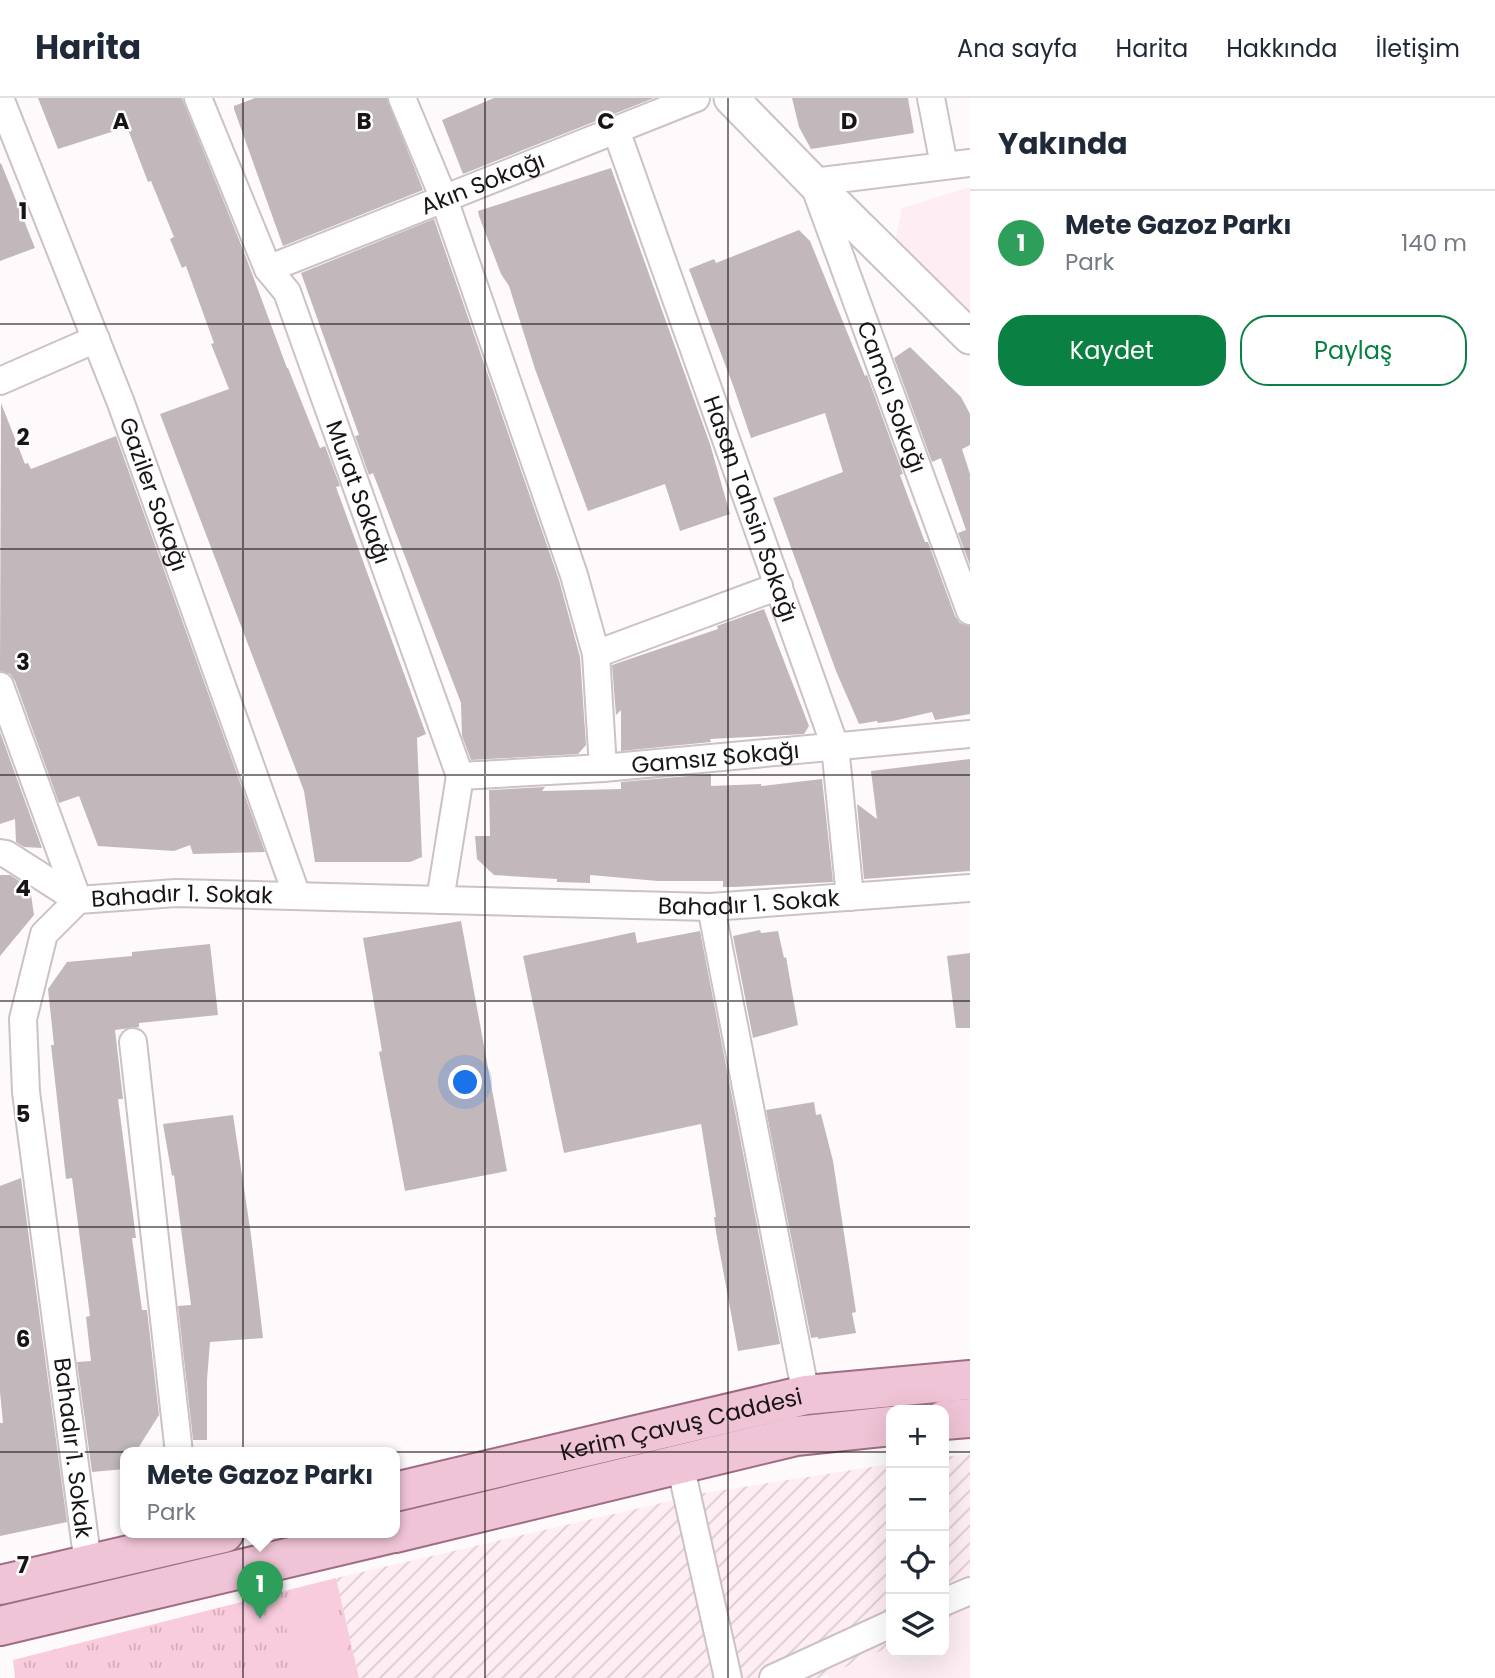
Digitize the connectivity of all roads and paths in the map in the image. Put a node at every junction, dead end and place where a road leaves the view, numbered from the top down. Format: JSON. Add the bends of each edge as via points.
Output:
{"nodes":[{"id":1,"x":0,"y":98,"type":"edge"},
{"id":2,"x":198,"y":98,"type":"edge"},
{"id":3,"x":402,"y":98,"type":"edge"},
{"id":4,"x":696,"y":98,"type":"edge"},
{"id":5,"x":731,"y":98,"type":"edge"},
{"id":6,"x":931,"y":98,"type":"edge"},
{"id":7,"x":758,"y":113,"type":"edge"},
{"id":8,"x":616,"y":130,"type":"junction"},
{"id":9,"x":957,"y":164,"type":"edge"},
{"id":10,"x":813,"y":182,"type":"junction"},
{"id":11,"x":444,"y":199,"type":"junction"},
{"id":12,"x":268,"y":269,"type":"junction"},
{"id":13,"x":970,"y":337,"type":"edge"},
{"id":14,"x":96,"y":339,"type":"junction"},
{"id":15,"x":0,"y":381,"type":"edge"},
{"id":16,"x":779,"y":586,"type":"junction"},
{"id":17,"x":970,"y":611,"type":"edge"},
{"id":18,"x":596,"y":654,"type":"junction"},
{"id":19,"x":0,"y":686,"type":"edge"},
{"id":20,"x":970,"y":734,"type":"edge"},
{"id":21,"x":835,"y":746,"type":"junction"},
{"id":22,"x":603,"y":768,"type":"junction"},
{"id":23,"x":460,"y":776,"type":"junction"},
{"id":24,"x":0,"y":853,"type":"edge"},
{"id":25,"x":970,"y":888,"type":"edge"},
{"id":26,"x":297,"y":896,"type":"junction"},
{"id":27,"x":850,"y":897,"type":"junction"},
{"id":28,"x":78,"y":900,"type":"junction"},
{"id":29,"x":440,"y":900,"type":"junction"},
{"id":30,"x":711,"y":907,"type":"junction"},
{"id":31,"x":12,"y":1021,"type":"edge"},
{"id":32,"x":133,"y":1042,"type":"dead end"},
{"id":33,"x":970,"y":1380,"type":"edge"},
{"id":34,"x":806,"y":1395,"type":"junction"},
{"id":35,"x":970,"y":1418,"type":"edge"},
{"id":36,"x":949,"y":1420,"type":"edge"},
{"id":37,"x":886,"y":1427,"type":"edge"},
{"id":38,"x":178,"y":1447,"type":"edge"},
{"id":39,"x":680,"y":1464,"type":"junction"},
{"id":40,"x":400,"y":1491,"type":"edge"},
{"id":41,"x":400,"y":1532,"type":"edge"},
{"id":42,"x":192,"y":1538,"type":"edge"},
{"id":43,"x":373,"y":1538,"type":"edge"},
{"id":44,"x":88,"y":1564,"type":"junction"},
{"id":45,"x":0,"y":1586,"type":"edge"},
{"id":46,"x":970,"y":1591,"type":"edge"},
{"id":47,"x":949,"y":1600,"type":"edge"},
{"id":48,"x":0,"y":1626,"type":"edge"},
{"id":49,"x":886,"y":1626,"type":"edge"},
{"id":50,"x":728,"y":1678,"type":"edge"},
{"id":51,"x":773,"y":1678,"type":"edge"}],
"edges":[{"from":1,"to":14,"type":"street","name":"Gaziler Sokağı"},
{"from":2,"to":12,"type":"street","name":"Murat Sokağı"},
{"from":3,"to":11,"type":"street"},
{"from":4,"to":8,"type":"street","name":"Akın Sokağı"},
{"from":5,"to":7,"type":"street"},
{"from":6,"to":9,"type":"street"},
{"from":7,"to":10,"type":"street"},
{"from":8,"to":11,"type":"street","name":"Akın Sokağı"},
{"from":8,"to":16,"type":"street","name":"Hasan Tahsin Sokağı"},
{"from":9,"to":10,"type":"street"},
{"from":10,"to":13,"type":"street"},
{"from":10,"to":17,"type":"street","name":"Camcı Sokağı"},
{"from":11,"to":12,"type":"street","name":"Akın Sokağı"},
{"from":11,"to":18,"type":"street","via":[[574,576]]},
{"from":12,"to":23,"type":"street","name":"Murat Sokağı","via":[[287,292]]},
{"from":14,"to":15,"type":"street"},
{"from":14,"to":26,"type":"street","name":"Gaziler Sokağı"},
{"from":16,"to":18,"type":"street"},
{"from":16,"to":21,"type":"street","name":"Hasan Tahsin Sokağı"},
{"from":18,"to":22,"type":"street"},
{"from":19,"to":28,"type":"street"},
{"from":20,"to":21,"type":"street","name":"Gamsız Sokağı"},
{"from":21,"to":22,"type":"street","name":"Gamsız Sokağı"},
{"from":21,"to":27,"type":"street","name":"Hasan Tahsin Sokağı"},
{"from":22,"to":23,"type":"street","name":"Gamsız Sokağı"},
{"from":23,"to":29,"type":"street","name":"Murat Sokağı"},
{"from":24,"to":28,"type":"street"},
{"from":25,"to":27,"type":"street","name":"Bahadır 1. Sokak"},
{"from":26,"to":28,"type":"street","name":"Bahadır 1. Sokak","via":[[176,893]]},
{"from":26,"to":29,"type":"street","name":"Bahadır 1. Sokak"},
{"from":27,"to":30,"type":"street","name":"Bahadır 1. Sokak"},
{"from":28,"to":31,"type":"street","name":"Bahadır 1. Sokak","via":[[44,934]]},
{"from":29,"to":30,"type":"street","name":"Bahadır 1. Sokak"},
{"from":30,"to":34,"type":"street"},
{"from":31,"to":44,"type":"street","name":"Bahadır 1. Sokak","via":[[26,1092]]},
{"from":32,"to":38,"type":"street"},
{"from":33,"to":34,"type":"main road","name":"Kerim Çavuş Caddesi"},
{"from":34,"to":40,"type":"main road","name":"Kerim Çavuş Caddesi"},
{"from":35,"to":36,"type":"main road"},
{"from":37,"to":39,"type":"main road","name":"Kerim Çavuş Caddesi","via":[[796,1436]]},
{"from":39,"to":41,"type":"main road","name":"Kerim Çavuş Caddesi"},
{"from":39,"to":50,"type":"street"},
{"from":42,"to":44,"type":"main road"},
{"from":43,"to":48,"type":"main road","name":"Kerim Çavuş Caddesi"},
{"from":44,"to":45,"type":"main road"},
{"from":46,"to":47,"type":"street"},
{"from":49,"to":51,"type":"street"}]}
